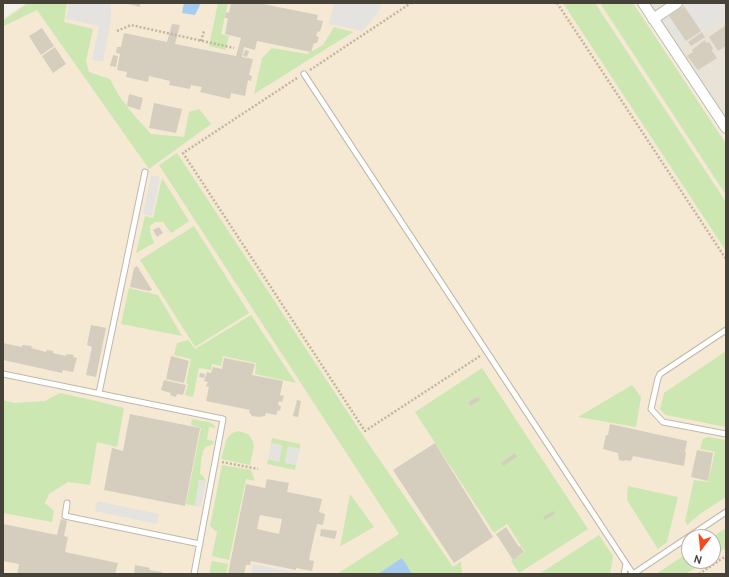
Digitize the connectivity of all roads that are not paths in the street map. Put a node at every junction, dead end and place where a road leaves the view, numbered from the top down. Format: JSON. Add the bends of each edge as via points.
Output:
{"nodes":[{"id":1,"x":643,"y":3,"type":"edge"},
{"id":2,"x":677,"y":3,"type":"edge"},
{"id":3,"x":653,"y":19,"type":"junction"},
{"id":4,"x":304,"y":74,"type":"dead end"},
{"id":5,"x":726,"y":128,"type":"edge"},
{"id":6,"x":145,"y":172,"type":"dead end"},
{"id":7,"x":726,"y":330,"type":"edge"},
{"id":8,"x":3,"y":374,"type":"edge"},
{"id":9,"x":99,"y":393,"type":"junction"},
{"id":10,"x":726,"y":434,"type":"edge"},
{"id":11,"x":67,"y":503,"type":"dead end"},
{"id":12,"x":726,"y":512,"type":"edge"},
{"id":13,"x":200,"y":544,"type":"junction"},
{"id":14,"x":626,"y":564,"type":"junction"},
{"id":15,"x":194,"y":574,"type":"edge"},
{"id":16,"x":624,"y":574,"type":"edge"},
{"id":17,"x":633,"y":574,"type":"edge"}],
"edges":[{"from":1,"to":3,"type":"street"},
{"from":2,"to":3,"type":"street"},
{"from":3,"to":5,"type":"street"},
{"from":4,"to":14,"type":"lane"},
{"from":6,"to":9,"type":"lane"},
{"from":7,"to":10,"type":"lane","via":[[660,374],[651,409],[663,422]]},
{"from":8,"to":9,"type":"lane"},
{"from":9,"to":13,"type":"lane","via":[[224,419]]},
{"from":11,"to":13,"type":"lane","via":[[65,516]]},
{"from":12,"to":17,"type":"lane"},
{"from":13,"to":15,"type":"lane"},
{"from":14,"to":16,"type":"lane"},
{"from":14,"to":17,"type":"lane"}]}
